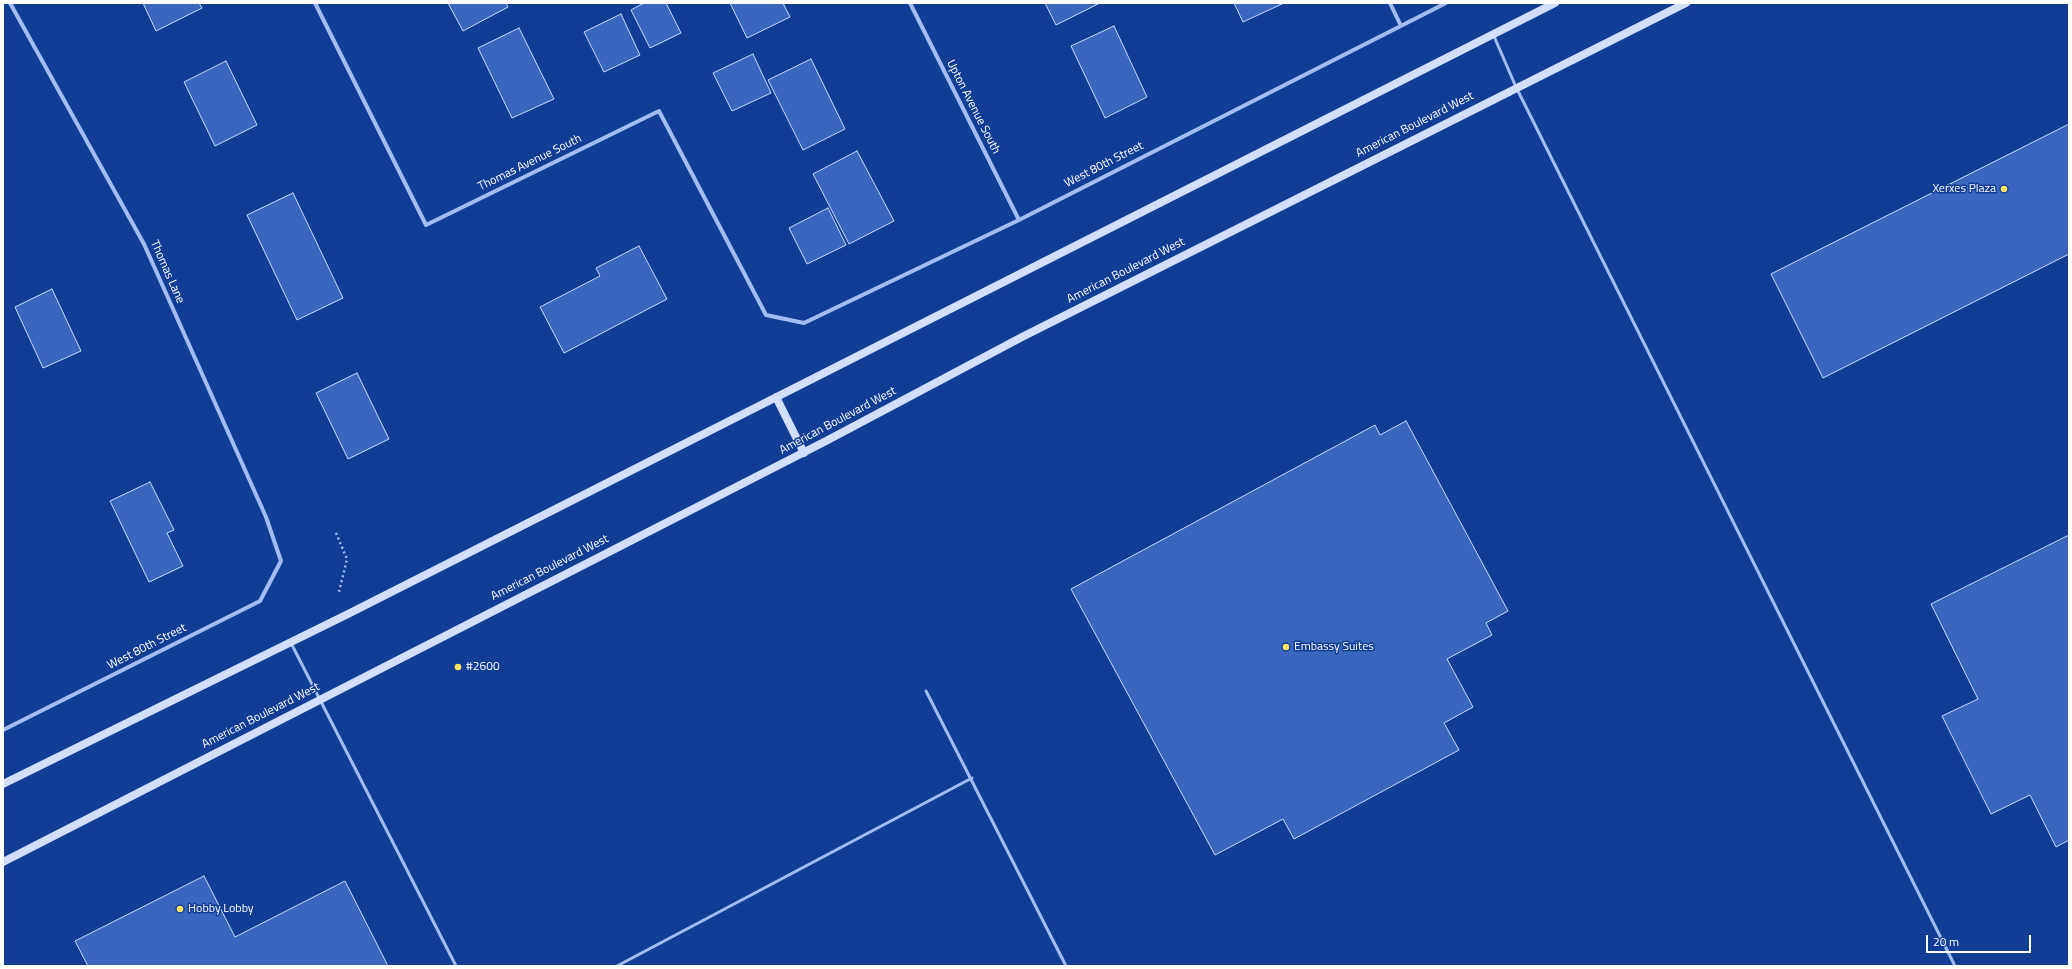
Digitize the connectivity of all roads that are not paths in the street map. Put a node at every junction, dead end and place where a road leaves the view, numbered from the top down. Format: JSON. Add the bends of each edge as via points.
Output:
{"nodes":[{"id":1,"x":10,"y":3,"type":"edge"},
{"id":2,"x":315,"y":3,"type":"edge"},
{"id":3,"x":910,"y":3,"type":"edge"},
{"id":4,"x":1390,"y":3,"type":"edge"},
{"id":5,"x":1446,"y":3,"type":"edge"},
{"id":6,"x":1555,"y":3,"type":"edge"},
{"id":7,"x":1686,"y":3,"type":"edge"},
{"id":8,"x":1401,"y":26,"type":"junction"},
{"id":9,"x":1493,"y":34,"type":"junction"},
{"id":10,"x":1516,"y":88,"type":"junction"},
{"id":11,"x":1019,"y":220,"type":"junction"},
{"id":12,"x":766,"y":315,"type":"joint"},
{"id":13,"x":776,"y":397,"type":"junction"},
{"id":14,"x":804,"y":452,"type":"junction"},
{"id":15,"x":282,"y":561,"type":"joint"},
{"id":16,"x":290,"y":643,"type":"junction"},
{"id":17,"x":926,"y":690,"type":"dead end"},
{"id":18,"x":320,"y":699,"type":"junction"},
{"id":19,"x":3,"y":730,"type":"edge"},
{"id":20,"x":972,"y":778,"type":"junction"},
{"id":21,"x":3,"y":784,"type":"edge"},
{"id":22,"x":3,"y":862,"type":"edge"},
{"id":23,"x":456,"y":966,"type":"edge"},
{"id":24,"x":617,"y":966,"type":"edge"},
{"id":25,"x":1066,"y":966,"type":"edge"},
{"id":26,"x":1955,"y":966,"type":"edge"}],
"edges":[{"from":1,"to":15,"type":"street","name":"Thomas Lane","via":[[144,244],[266,518]]},
{"from":2,"to":12,"type":"street","name":"Thomas Avenue South","via":[[426,225],[659,111]]},
{"from":3,"to":11,"type":"street","name":"Upton Avenue South"},
{"from":4,"to":8,"type":"street"},
{"from":5,"to":8,"type":"street","name":"West 80th Street"},
{"from":6,"to":9,"type":"main road"},
{"from":7,"to":10,"type":"main road","name":"American Boulevard West"},
{"from":8,"to":11,"type":"street","name":"West 80th Street"},
{"from":9,"to":10,"type":"lane"},
{"from":9,"to":13,"type":"main road"},
{"from":10,"to":14,"type":"main road","name":"American Boulevard West","via":[[1022,337]]},
{"from":10,"to":26,"type":"lane"},
{"from":11,"to":12,"type":"street","name":"West 80th Street","via":[[804,323]]},
{"from":13,"to":14,"type":"main road"},
{"from":13,"to":16,"type":"main road"},
{"from":14,"to":18,"type":"main road","name":"American Boulevard West"},
{"from":15,"to":19,"type":"street","name":"West 80th Street","via":[[260,601]]},
{"from":16,"to":18,"type":"lane"},
{"from":16,"to":21,"type":"main road"},
{"from":17,"to":20,"type":"lane"},
{"from":18,"to":22,"type":"main road","name":"American Boulevard West"},
{"from":18,"to":23,"type":"lane"},
{"from":20,"to":24,"type":"lane"},
{"from":20,"to":25,"type":"lane"}]}
